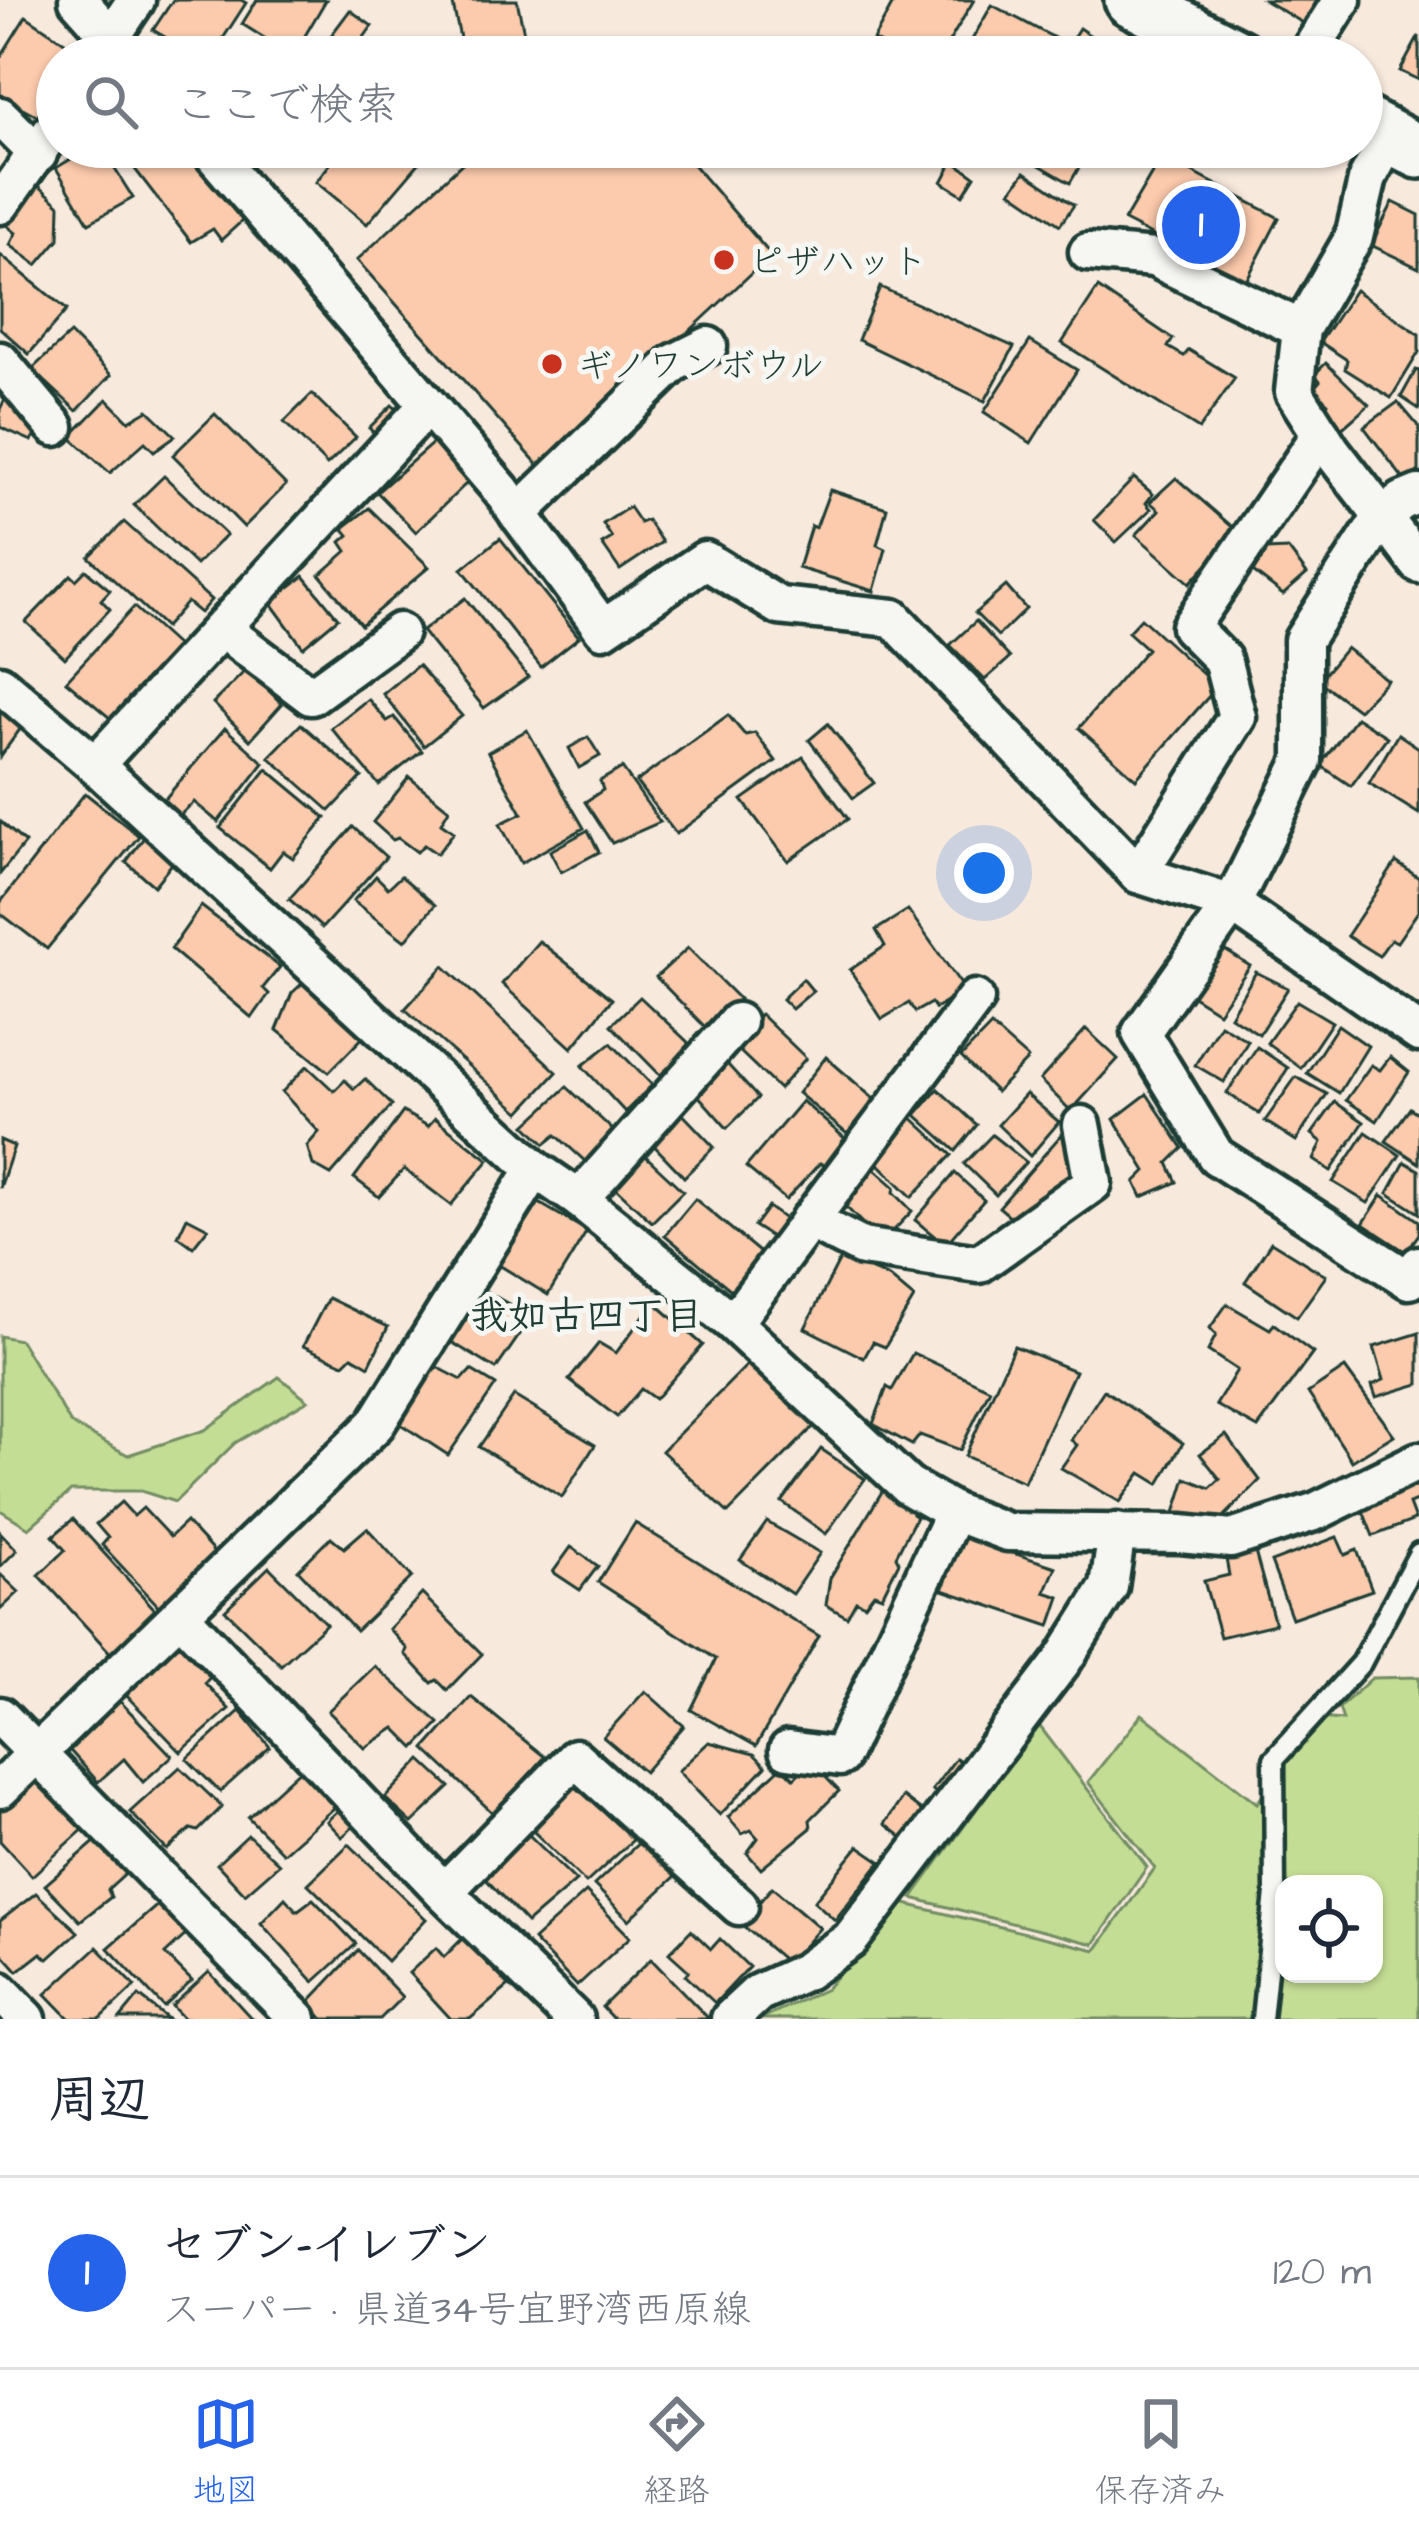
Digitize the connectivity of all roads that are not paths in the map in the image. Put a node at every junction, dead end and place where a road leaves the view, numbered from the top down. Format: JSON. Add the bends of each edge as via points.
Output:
{"nodes":[{"id":1,"x":78,"y":0,"type":"edge"},
{"id":2,"x":136,"y":0,"type":"edge"},
{"id":3,"x":1131,"y":0,"type":"edge"},
{"id":4,"x":1342,"y":0,"type":"edge"},
{"id":5,"x":103,"y":36,"type":"edge"},
{"id":6,"x":119,"y":36,"type":"edge"},
{"id":7,"x":1200,"y":36,"type":"edge"},
{"id":8,"x":1319,"y":36,"type":"edge"},
{"id":9,"x":0,"y":116,"type":"edge"},
{"id":10,"x":36,"y":133,"type":"edge"},
{"id":11,"x":36,"y":156,"type":"edge"},
{"id":12,"x":225,"y":168,"type":"edge"},
{"id":13,"x":1373,"y":168,"type":"edge"},
{"id":14,"x":0,"y":206,"type":"edge"},
{"id":15,"x":1088,"y":252,"type":"dead end"},
{"id":16,"x":1301,"y":329,"type":"junction"},
{"id":17,"x":708,"y":346,"type":"dead end"},
{"id":18,"x":0,"y":361,"type":"edge"},
{"id":19,"x":428,"y":406,"type":"junction"},
{"id":20,"x":55,"y":427,"type":"dead end"},
{"id":21,"x":1321,"y":434,"type":"junction"},
{"id":22,"x":1405,"y":499,"type":"edge"},
{"id":23,"x":518,"y":514,"type":"junction"},
{"id":24,"x":1419,"y":564,"type":"edge"},
{"id":25,"x":222,"y":628,"type":"junction"},
{"id":26,"x":399,"y":632,"type":"dead end"},
{"id":27,"x":0,"y":684,"type":"edge"},
{"id":28,"x":95,"y":765,"type":"junction"},
{"id":29,"x":1138,"y":874,"type":"junction"},
{"id":30,"x":1232,"y":904,"type":"junction"},
{"id":31,"x":975,"y":999,"type":"dead end"},
{"id":32,"x":737,"y":1022,"type":"dead end"},
{"id":33,"x":1419,"y":1033,"type":"edge"},
{"id":34,"x":1082,"y":1125,"type":"dead end"},
{"id":35,"x":535,"y":1169,"type":"junction"},
{"id":36,"x":579,"y":1199,"type":"junction"},
{"id":37,"x":808,"y":1220,"type":"junction"},
{"id":38,"x":1419,"y":1265,"type":"edge"},
{"id":39,"x":733,"y":1323,"type":"junction"},
{"id":40,"x":1419,"y":1461,"type":"edge"},
{"id":41,"x":954,"y":1512,"type":"junction"},
{"id":42,"x":1117,"y":1532,"type":"junction"},
{"id":43,"x":1419,"y":1553,"type":"edge"},
{"id":44,"x":182,"y":1617,"type":"junction"},
{"id":45,"x":0,"y":1716,"type":"edge"},
{"id":46,"x":788,"y":1750,"type":"dead end"},
{"id":47,"x":38,"y":1754,"type":"junction"},
{"id":48,"x":0,"y":1789,"type":"edge"},
{"id":49,"x":444,"y":1892,"type":"junction"},
{"id":50,"x":739,"y":1906,"type":"dead end"},
{"id":51,"x":0,"y":1990,"type":"edge"},
{"id":52,"x":27,"y":2019,"type":"edge"},
{"id":53,"x":298,"y":2019,"type":"edge"},
{"id":54,"x":574,"y":2019,"type":"edge"},
{"id":55,"x":730,"y":2019,"type":"edge"},
{"id":56,"x":1262,"y":2019,"type":"edge"}],
"edges":[{"from":1,"to":5,"type":"street"},
{"from":2,"to":6,"type":"street"},
{"from":3,"to":7,"type":"main road"},
{"from":4,"to":8,"type":"street"},
{"from":9,"to":10,"type":"street"},
{"from":11,"to":14,"type":"street"},
{"from":12,"to":19,"type":"street"},
{"from":13,"to":16,"type":"street","via":[[1354,237]]},
{"from":15,"to":16,"type":"street","via":[[1154,258]]},
{"from":16,"to":21,"type":"street","via":[[1294,392]]},
{"from":17,"to":23,"type":"street","via":[[674,363]]},
{"from":18,"to":20,"type":"street"},
{"from":19,"to":23,"type":"street"},
{"from":19,"to":25,"type":"street"},
{"from":21,"to":22,"type":"street"},
{"from":21,"to":29,"type":"street","via":[[1190,627],[1222,658],[1237,717]]},
{"from":22,"to":24,"type":"street"},
{"from":22,"to":30,"type":"street","via":[[1303,640],[1303,761]]},
{"from":23,"to":29,"type":"street","via":[[603,629],[705,560],[778,606],[893,618]]},
{"from":25,"to":26,"type":"street","via":[[310,696]]},
{"from":25,"to":28,"type":"street"},
{"from":27,"to":28,"type":"street"},
{"from":28,"to":35,"type":"street"},
{"from":29,"to":30,"type":"street"},
{"from":30,"to":33,"type":"street"},
{"from":30,"to":38,"type":"street","via":[[1141,1033],[1216,1156],[1408,1280]]},
{"from":31,"to":37,"type":"street"},
{"from":32,"to":36,"type":"street"},
{"from":34,"to":37,"type":"street","via":[[1093,1183],[979,1264],[862,1247]]},
{"from":35,"to":36,"type":"street"},
{"from":35,"to":44,"type":"street","via":[[376,1424]]},
{"from":36,"to":39,"type":"street"},
{"from":37,"to":39,"type":"street"},
{"from":39,"to":41,"type":"street","via":[[908,1486]]},
{"from":40,"to":42,"type":"street","via":[[1317,1510],[1231,1539]]},
{"from":41,"to":42,"type":"street","via":[[1007,1532]]},
{"from":41,"to":46,"type":"street","via":[[840,1757]]},
{"from":42,"to":55,"type":"street","via":[[1109,1587],[1064,1659],[850,1940],[758,1993]]},
{"from":43,"to":56,"type":"lane","via":[[1361,1663],[1274,1759],[1275,1893]]},
{"from":44,"to":47,"type":"street"},
{"from":44,"to":49,"type":"street"},
{"from":45,"to":47,"type":"street"},
{"from":47,"to":48,"type":"street"},
{"from":47,"to":53,"type":"street"},
{"from":49,"to":50,"type":"street","via":[[574,1758]]},
{"from":49,"to":54,"type":"street"},
{"from":51,"to":52,"type":"street"}]}
